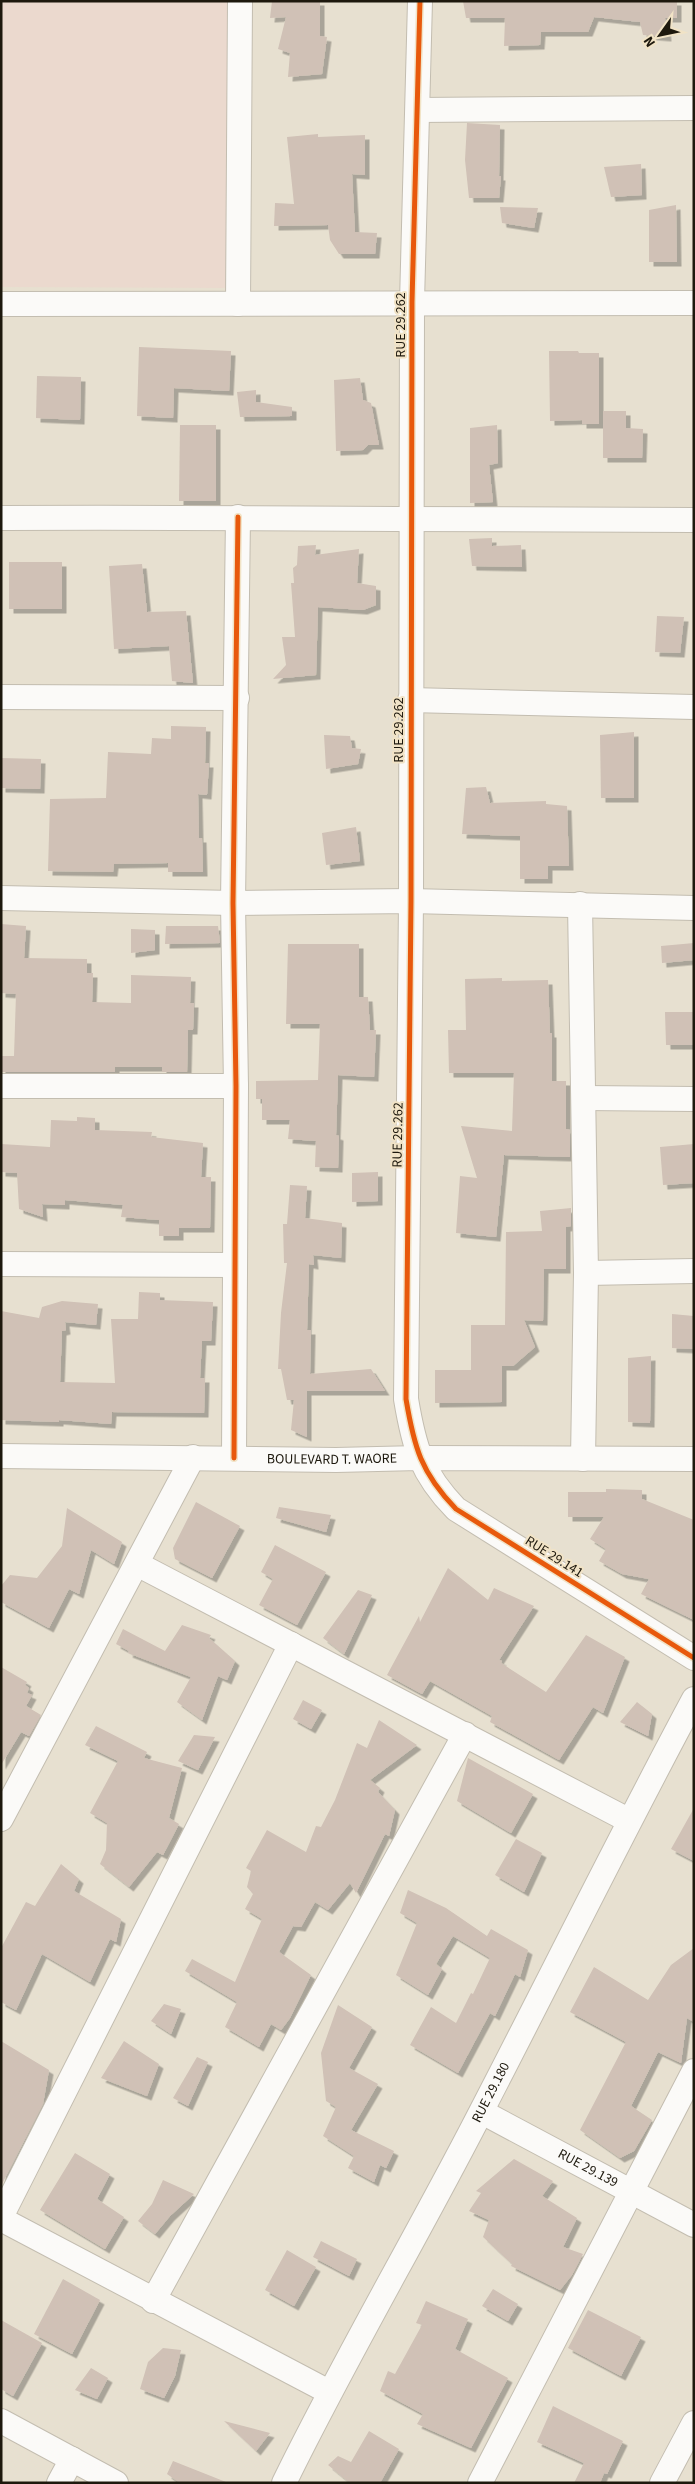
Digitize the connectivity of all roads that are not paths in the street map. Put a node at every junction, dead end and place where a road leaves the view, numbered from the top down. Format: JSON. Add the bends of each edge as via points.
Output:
{"nodes":[{"id":1,"x":240,"y":1,"type":"edge"},
{"id":2,"x":420,"y":1,"type":"edge"},
{"id":3,"x":694,"y":108,"type":"edge"},
{"id":4,"x":418,"y":110,"type":"junction"},
{"id":5,"x":412,"y":302,"type":"junction"},
{"id":6,"x":694,"y":302,"type":"edge"},
{"id":7,"x":1,"y":304,"type":"edge"},
{"id":8,"x":238,"y":304,"type":"junction"},
{"id":9,"x":238,"y":517,"type":"junction"},
{"id":10,"x":1,"y":518,"type":"edge"},
{"id":11,"x":413,"y":520,"type":"junction"},
{"id":12,"x":694,"y":520,"type":"edge"},
{"id":13,"x":1,"y":697,"type":"edge"},
{"id":14,"x":237,"y":698,"type":"junction"},
{"id":15,"x":410,"y":700,"type":"junction"},
{"id":16,"x":694,"y":707,"type":"edge"},
{"id":17,"x":1,"y":898,"type":"edge"},
{"id":18,"x":411,"y":901,"type":"junction"},
{"id":19,"x":233,"y":903,"type":"junction"},
{"id":20,"x":580,"y":904,"type":"junction"},
{"id":21,"x":694,"y":908,"type":"edge"},
{"id":22,"x":1,"y":1086,"type":"edge"},
{"id":23,"x":236,"y":1086,"type":"junction"},
{"id":24,"x":584,"y":1098,"type":"junction"},
{"id":25,"x":694,"y":1099,"type":"edge"},
{"id":26,"x":1,"y":1264,"type":"edge"},
{"id":27,"x":235,"y":1265,"type":"junction"},
{"id":28,"x":694,"y":1271,"type":"edge"},
{"id":29,"x":586,"y":1273,"type":"junction"},
{"id":30,"x":1,"y":1456,"type":"edge"},
{"id":31,"x":194,"y":1457,"type":"junction"},
{"id":32,"x":234,"y":1458,"type":"junction"},
{"id":33,"x":419,"y":1458,"type":"junction"},
{"id":34,"x":583,"y":1459,"type":"junction"},
{"id":35,"x":694,"y":1459,"type":"edge"},
{"id":36,"x":137,"y":1564,"type":"junction"},
{"id":37,"x":290,"y":1644,"type":"junction"},
{"id":38,"x":694,"y":1658,"type":"edge"},
{"id":39,"x":694,"y":1699,"type":"edge"},
{"id":40,"x":465,"y":1734,"type":"junction"},
{"id":41,"x":2,"y":1814,"type":"edge"},
{"id":42,"x":628,"y":1820,"type":"junction"},
{"id":43,"x":694,"y":2071,"type":"edge"},
{"id":44,"x":482,"y":2112,"type":"junction"},
{"id":45,"x":631,"y":2191,"type":"junction"},
{"id":46,"x":1,"y":2218,"type":"edge"},
{"id":47,"x":694,"y":2225,"type":"edge"},
{"id":48,"x":153,"y":2301,"type":"junction"},
{"id":49,"x":328,"y":2392,"type":"junction"},
{"id":50,"x":1,"y":2421,"type":"edge"},
{"id":51,"x":694,"y":2423,"type":"edge"},
{"id":52,"x":72,"y":2459,"type":"junction"},
{"id":53,"x":59,"y":2483,"type":"edge"},
{"id":54,"x":116,"y":2483,"type":"edge"},
{"id":55,"x":284,"y":2483,"type":"edge"},
{"id":56,"x":480,"y":2483,"type":"edge"},
{"id":57,"x":662,"y":2483,"type":"edge"}],
"edges":[{"from":1,"to":8,"type":"street"},
{"from":2,"to":4,"type":"street","name":"RUE 29.262"},
{"from":3,"to":4,"type":"street"},
{"from":4,"to":5,"type":"street","name":"RUE 29.262"},
{"from":5,"to":6,"type":"street"},
{"from":5,"to":8,"type":"street"},
{"from":5,"to":11,"type":"street","name":"RUE 29.262"},
{"from":7,"to":8,"type":"street"},
{"from":9,"to":10,"type":"street"},
{"from":9,"to":11,"type":"street"},
{"from":9,"to":14,"type":"street"},
{"from":11,"to":12,"type":"street"},
{"from":11,"to":15,"type":"street","name":"RUE 29.262"},
{"from":13,"to":14,"type":"street"},
{"from":14,"to":19,"type":"street"},
{"from":15,"to":16,"type":"street"},
{"from":15,"to":18,"type":"street","name":"RUE 29.262"},
{"from":17,"to":19,"type":"street"},
{"from":18,"to":19,"type":"street"},
{"from":18,"to":20,"type":"street"},
{"from":18,"to":33,"type":"street","name":"RUE 29.262","via":[[406,1399]]},
{"from":19,"to":23,"type":"street"},
{"from":20,"to":21,"type":"street"},
{"from":20,"to":24,"type":"street"},
{"from":22,"to":23,"type":"street"},
{"from":23,"to":27,"type":"street"},
{"from":24,"to":25,"type":"street"},
{"from":24,"to":29,"type":"street"},
{"from":26,"to":27,"type":"street"},
{"from":27,"to":32,"type":"street"},
{"from":28,"to":29,"type":"street"},
{"from":29,"to":34,"type":"street"},
{"from":30,"to":31,"type":"street","name":"BOULEVARD T. WAORE"},
{"from":31,"to":32,"type":"street","name":"BOULEVARD T. WAORE"},
{"from":31,"to":36,"type":"street"},
{"from":32,"to":33,"type":"street","name":"BOULEVARD T. WAORE"},
{"from":33,"to":34,"type":"street","name":"BOULEVARD T. WAORE"},
{"from":33,"to":38,"type":"street","name":"RUE 29.141","via":[[436,1488],[456,1509]]},
{"from":34,"to":35,"type":"street","name":"BOULEVARD T. WAORE"},
{"from":36,"to":37,"type":"street"},
{"from":36,"to":41,"type":"street"},
{"from":37,"to":40,"type":"street"},
{"from":37,"to":46,"type":"street"},
{"from":39,"to":42,"type":"street","name":"RUE 29.180"},
{"from":40,"to":42,"type":"street"},
{"from":40,"to":48,"type":"street"},
{"from":42,"to":44,"type":"street","name":"RUE 29.180"},
{"from":43,"to":45,"type":"street"},
{"from":44,"to":45,"type":"street","name":"RUE 29.139"},
{"from":44,"to":49,"type":"street","name":"RUE 29.180"},
{"from":45,"to":47,"type":"street","name":"RUE 29.139"},
{"from":45,"to":56,"type":"street"},
{"from":46,"to":48,"type":"street"},
{"from":48,"to":49,"type":"street"},
{"from":49,"to":55,"type":"street","name":"RUE 29.180"},
{"from":50,"to":52,"type":"street"},
{"from":51,"to":57,"type":"street"},
{"from":52,"to":53,"type":"street"},
{"from":52,"to":54,"type":"street"}]}
